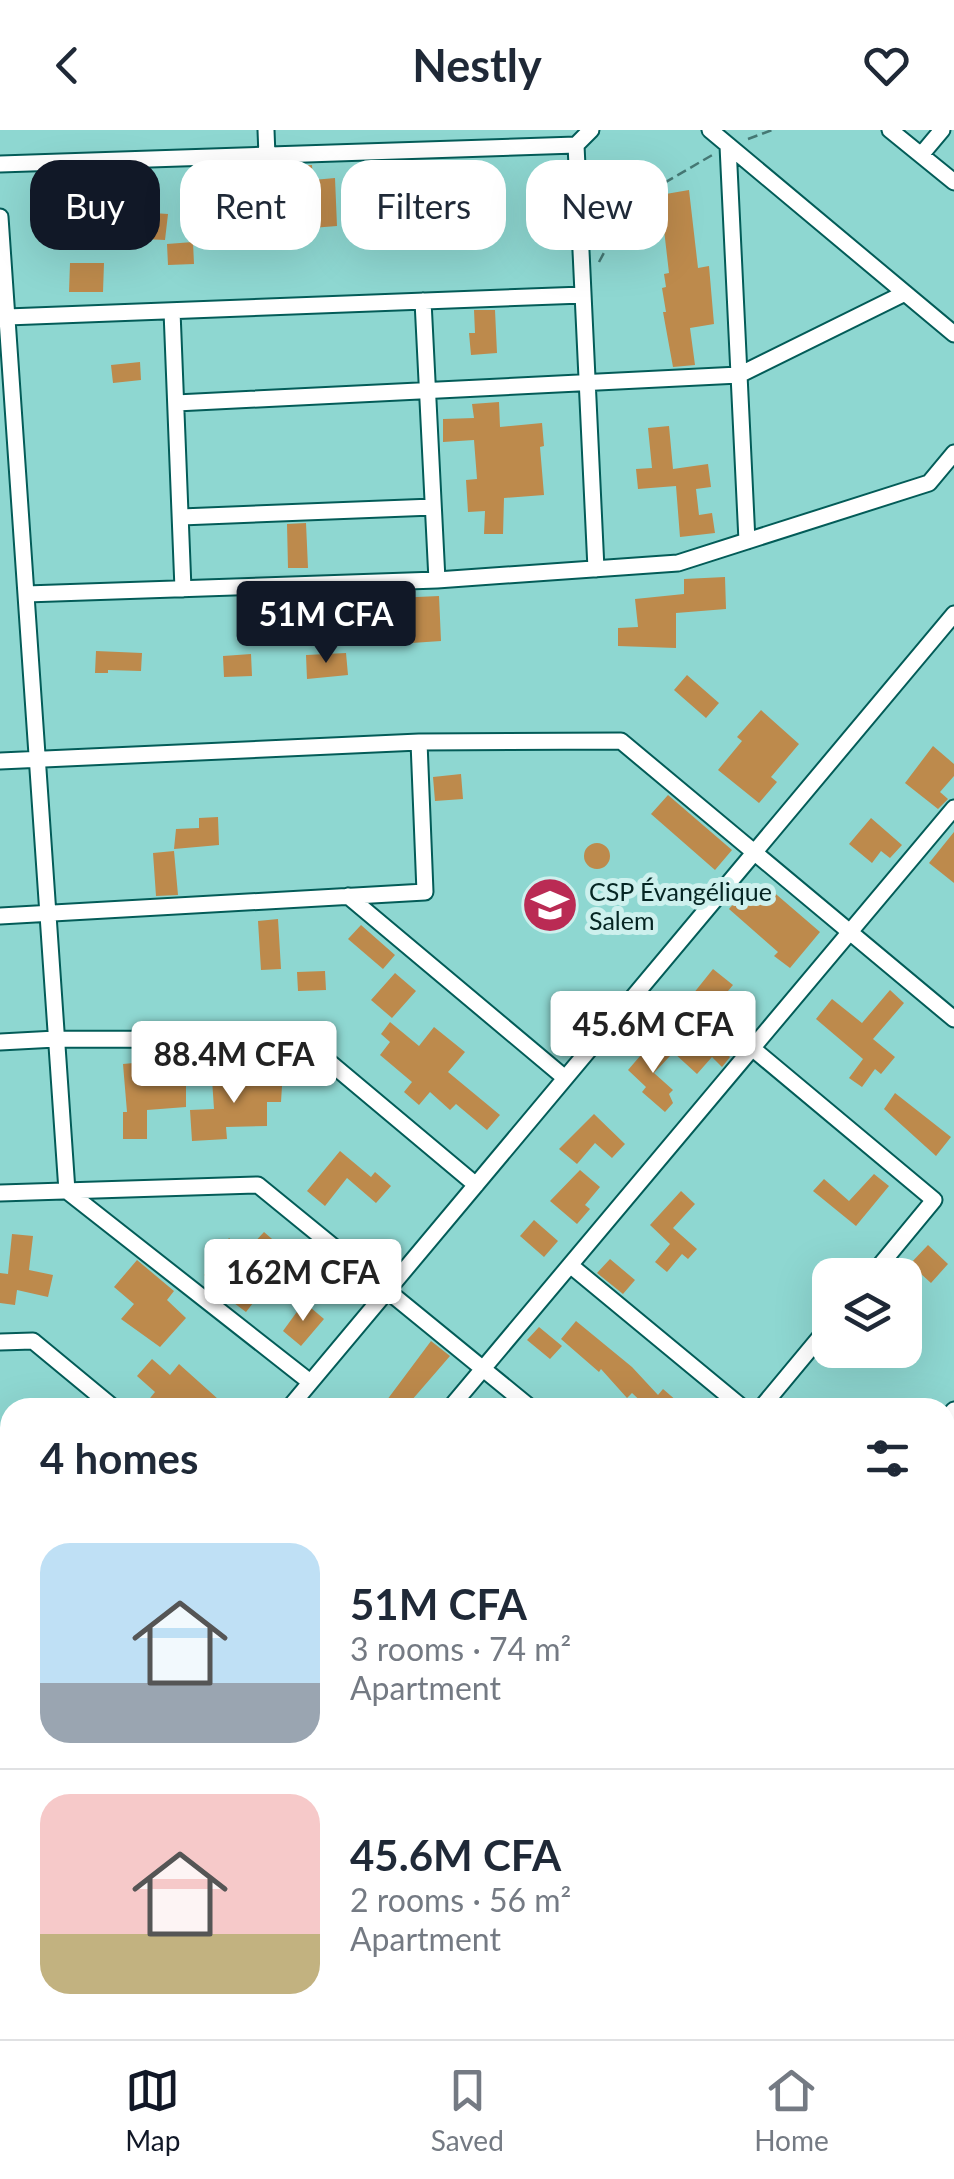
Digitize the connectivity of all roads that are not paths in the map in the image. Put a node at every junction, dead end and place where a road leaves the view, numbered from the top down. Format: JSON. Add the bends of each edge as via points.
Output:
{"nodes":[{"id":1,"x":266,"y":130,"type":"edge"},
{"id":2,"x":591,"y":130,"type":"edge"},
{"id":3,"x":710,"y":130,"type":"edge"},
{"id":4,"x":890,"y":130,"type":"edge"},
{"id":5,"x":942,"y":130,"type":"edge"},
{"id":6,"x":576,"y":145,"type":"junction"},
{"id":7,"x":728,"y":146,"type":"junction"},
{"id":8,"x":921,"y":155,"type":"junction"},
{"id":9,"x":267,"y":156,"type":"junction"},
{"id":10,"x":0,"y":164,"type":"edge"},
{"id":11,"x":954,"y":182,"type":"edge"},
{"id":12,"x":0,"y":217,"type":"edge"},
{"id":13,"x":905,"y":293,"type":"junction"},
{"id":14,"x":583,"y":294,"type":"junction"},
{"id":15,"x":423,"y":301,"type":"junction"},
{"id":16,"x":172,"y":311,"type":"junction"},
{"id":17,"x":7,"y":317,"type":"junction"},
{"id":18,"x":954,"y":334,"type":"edge"},
{"id":19,"x":739,"y":375,"type":"junction"},
{"id":20,"x":587,"y":383,"type":"junction"},
{"id":21,"x":428,"y":390,"type":"junction"},
{"id":22,"x":176,"y":403,"type":"junction"},
{"id":23,"x":954,"y":453,"type":"edge"},
{"id":24,"x":433,"y":507,"type":"junction"},
{"id":25,"x":180,"y":517,"type":"junction"},
{"id":26,"x":747,"y":542,"type":"junction"},
{"id":27,"x":596,"y":569,"type":"junction"},
{"id":28,"x":437,"y":580,"type":"junction"},
{"id":29,"x":184,"y":589,"type":"junction"},
{"id":30,"x":26,"y":594,"type":"junction"},
{"id":31,"x":954,"y":614,"type":"edge"},
{"id":32,"x":419,"y":742,"type":"junction"},
{"id":33,"x":37,"y":759,"type":"junction"},
{"id":34,"x":0,"y":761,"type":"edge"},
{"id":35,"x":952,"y":813,"type":"edge"},
{"id":36,"x":754,"y":852,"type":"junction"},
{"id":37,"x":348,"y":896,"type":"junction"},
{"id":38,"x":48,"y":914,"type":"junction"},
{"id":39,"x":0,"y":916,"type":"edge"},
{"id":40,"x":850,"y":932,"type":"junction"},
{"id":41,"x":954,"y":1019,"type":"edge"},
{"id":42,"x":56,"y":1038,"type":"junction"},
{"id":43,"x":0,"y":1042,"type":"edge"},
{"id":44,"x":752,"y":1048,"type":"junction"},
{"id":45,"x":565,"y":1078,"type":"junction"},
{"id":46,"x":476,"y":1184,"type":"junction"},
{"id":47,"x":67,"y":1191,"type":"junction"},
{"id":48,"x":0,"y":1192,"type":"edge"},
{"id":49,"x":886,"y":1258,"type":"edge"},
{"id":50,"x":570,"y":1264,"type":"junction"},
{"id":51,"x":387,"y":1290,"type":"junction"},
{"id":52,"x":0,"y":1342,"type":"edge"},
{"id":53,"x":812,"y":1346,"type":"edge"},
{"id":54,"x":483,"y":1368,"type":"junction"},
{"id":55,"x":310,"y":1382,"type":"junction"},
{"id":56,"x":102,"y":1398,"type":"edge"},
{"id":57,"x":297,"y":1398,"type":"edge"},
{"id":58,"x":458,"y":1398,"type":"edge"},
{"id":59,"x":520,"y":1398,"type":"edge"},
{"id":60,"x":731,"y":1398,"type":"edge"},
{"id":61,"x":768,"y":1398,"type":"edge"}],
"edges":[{"from":1,"to":9,"type":"street"},
{"from":2,"to":6,"type":"street"},
{"from":3,"to":7,"type":"street"},
{"from":4,"to":8,"type":"street"},
{"from":5,"to":8,"type":"street"},
{"from":6,"to":9,"type":"street"},
{"from":6,"to":14,"type":"street"},
{"from":7,"to":13,"type":"street"},
{"from":7,"to":19,"type":"street"},
{"from":8,"to":11,"type":"street"},
{"from":9,"to":10,"type":"street"},
{"from":12,"to":17,"type":"street"},
{"from":13,"to":18,"type":"street"},
{"from":13,"to":19,"type":"street"},
{"from":14,"to":15,"type":"street"},
{"from":14,"to":20,"type":"street"},
{"from":15,"to":16,"type":"street"},
{"from":15,"to":21,"type":"street"},
{"from":16,"to":17,"type":"street"},
{"from":16,"to":22,"type":"street"},
{"from":17,"to":30,"type":"street"},
{"from":19,"to":20,"type":"street"},
{"from":19,"to":26,"type":"street"},
{"from":20,"to":21,"type":"street"},
{"from":20,"to":27,"type":"street"},
{"from":21,"to":22,"type":"street"},
{"from":21,"to":24,"type":"street"},
{"from":22,"to":25,"type":"street"},
{"from":23,"to":26,"type":"street","via":[[930,483]]},
{"from":24,"to":25,"type":"street"},
{"from":24,"to":28,"type":"street"},
{"from":25,"to":29,"type":"street"},
{"from":26,"to":27,"type":"street","via":[[678,563]]},
{"from":27,"to":28,"type":"street"},
{"from":28,"to":29,"type":"street"},
{"from":29,"to":30,"type":"street"},
{"from":30,"to":33,"type":"street"},
{"from":31,"to":36,"type":"street"},
{"from":32,"to":33,"type":"street"},
{"from":32,"to":36,"type":"street","via":[[621,741]]},
{"from":32,"to":37,"type":"street","via":[[425,892]]},
{"from":33,"to":34,"type":"street"},
{"from":33,"to":38,"type":"street"},
{"from":35,"to":40,"type":"street"},
{"from":36,"to":40,"type":"street"},
{"from":36,"to":45,"type":"street"},
{"from":37,"to":38,"type":"street"},
{"from":37,"to":45,"type":"street"},
{"from":38,"to":39,"type":"street"},
{"from":38,"to":42,"type":"street"},
{"from":40,"to":41,"type":"street"},
{"from":40,"to":44,"type":"street"},
{"from":42,"to":43,"type":"street"},
{"from":42,"to":46,"type":"street","via":[[303,1040]]},
{"from":42,"to":47,"type":"street"},
{"from":44,"to":49,"type":"street","via":[[934,1200]]},
{"from":44,"to":50,"type":"street"},
{"from":45,"to":46,"type":"street"},
{"from":46,"to":51,"type":"street"},
{"from":47,"to":48,"type":"street"},
{"from":47,"to":51,"type":"street","via":[[258,1185]]},
{"from":47,"to":55,"type":"street"},
{"from":50,"to":54,"type":"street"},
{"from":50,"to":60,"type":"street"},
{"from":51,"to":54,"type":"street"},
{"from":51,"to":55,"type":"street"},
{"from":52,"to":56,"type":"street","via":[[33,1340]]},
{"from":53,"to":61,"type":"street"},
{"from":54,"to":58,"type":"street"},
{"from":54,"to":59,"type":"street"},
{"from":55,"to":57,"type":"street"}]}
